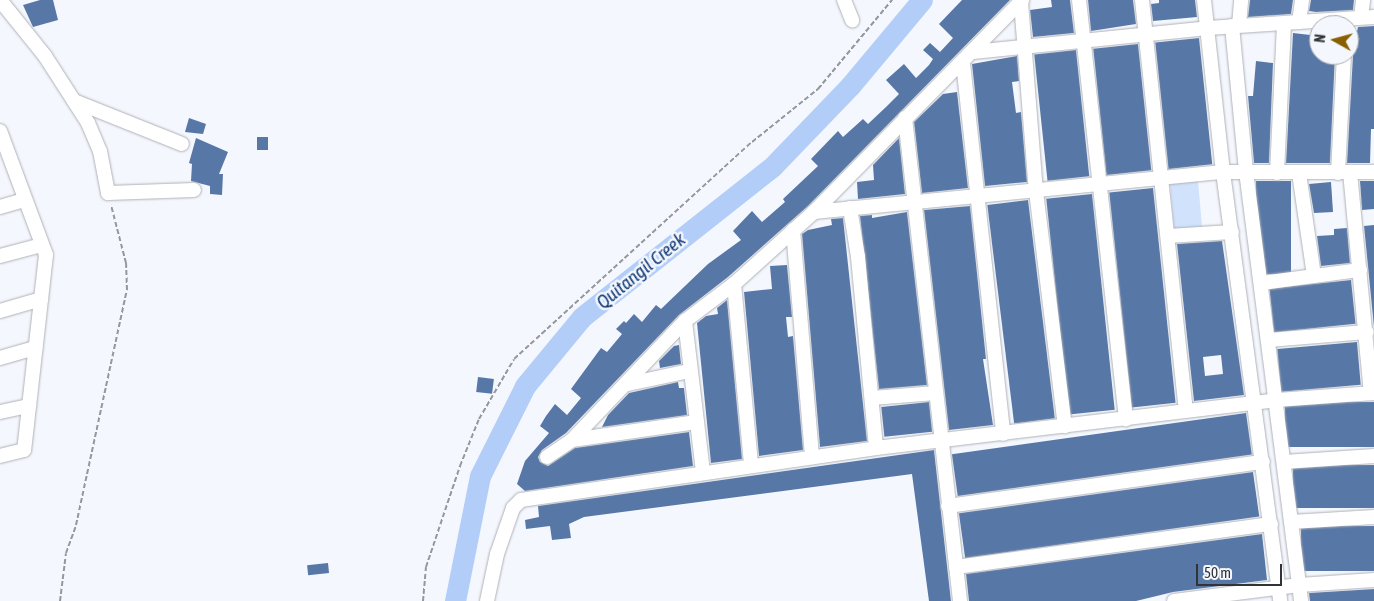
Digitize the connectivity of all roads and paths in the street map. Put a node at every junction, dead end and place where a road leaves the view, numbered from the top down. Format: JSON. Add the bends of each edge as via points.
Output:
{"nodes":[{"id":1,"x":0,"y":0,"type":"edge"},
{"id":2,"x":844,"y":0,"type":"edge"},
{"id":3,"x":892,"y":0,"type":"edge"},
{"id":4,"x":1079,"y":0,"type":"edge"},
{"id":5,"x":1142,"y":0,"type":"edge"},
{"id":6,"x":1204,"y":0,"type":"edge"},
{"id":7,"x":1241,"y":0,"type":"edge"},
{"id":8,"x":1302,"y":0,"type":"edge"},
{"id":9,"x":1363,"y":0,"type":"edge"},
{"id":10,"x":1022,"y":1,"type":"edge"},
{"id":11,"x":1368,"y":17,"type":"edge"},
{"id":12,"x":852,"y":20,"type":"dead end"},
{"id":13,"x":1299,"y":22,"type":"junction"},
{"id":14,"x":1309,"y":22,"type":"edge"},
{"id":15,"x":1284,"y":23,"type":"junction"},
{"id":16,"x":1235,"y":26,"type":"junction"},
{"id":17,"x":1208,"y":28,"type":"junction"},
{"id":18,"x":1147,"y":34,"type":"junction"},
{"id":19,"x":1084,"y":40,"type":"junction"},
{"id":20,"x":1026,"y":46,"type":"junction"},
{"id":21,"x":973,"y":52,"type":"junction"},
{"id":22,"x":963,"y":63,"type":"junction"},
{"id":23,"x":1344,"y":65,"type":"edge"},
{"id":24,"x":74,"y":101,"type":"junction"},
{"id":25,"x":906,"y":118,"type":"junction"},
{"id":26,"x":0,"y":131,"type":"edge"},
{"id":27,"x":182,"y":144,"type":"dead end"},
{"id":28,"x":4,"y":155,"type":"edge"},
{"id":29,"x":1246,"y":171,"type":"junction"},
{"id":30,"x":1224,"y":172,"type":"junction"},
{"id":31,"x":1344,"y":172,"type":"junction"},
{"id":32,"x":1374,"y":172,"type":"edge"},
{"id":33,"x":1277,"y":173,"type":"junction"},
{"id":34,"x":1299,"y":173,"type":"junction"},
{"id":35,"x":1162,"y":180,"type":"junction"},
{"id":36,"x":1099,"y":186,"type":"junction"},
{"id":37,"x":194,"y":190,"type":"dead end"},
{"id":38,"x":1036,"y":191,"type":"junction"},
{"id":39,"x":108,"y":193,"type":"junction"},
{"id":40,"x":976,"y":196,"type":"junction"},
{"id":41,"x":25,"y":200,"type":"junction"},
{"id":42,"x":915,"y":202,"type":"junction"},
{"id":43,"x":0,"y":207,"type":"edge"},
{"id":44,"x":850,"y":208,"type":"junction"},
{"id":45,"x":814,"y":212,"type":"junction"},
{"id":46,"x":793,"y":230,"type":"junction"},
{"id":47,"x":1232,"y":232,"type":"junction"},
{"id":48,"x":1168,"y":236,"type":"junction"},
{"id":49,"x":42,"y":245,"type":"junction"},
{"id":50,"x":0,"y":256,"type":"edge"},
{"id":51,"x":1360,"y":270,"type":"junction"},
{"id":52,"x":1314,"y":276,"type":"junction"},
{"id":53,"x":1262,"y":283,"type":"junction"},
{"id":54,"x":734,"y":284,"type":"junction"},
{"id":55,"x":41,"y":299,"type":"junction"},
{"id":56,"x":0,"y":311,"type":"edge"},
{"id":57,"x":685,"y":321,"type":"junction"},
{"id":58,"x":1367,"y":332,"type":"junction"},
{"id":59,"x":1269,"y":340,"type":"junction"},
{"id":60,"x":36,"y":348,"type":"junction"},
{"id":61,"x":0,"y":358,"type":"edge"},
{"id":62,"x":689,"y":371,"type":"junction"},
{"id":63,"x":628,"y":384,"type":"junction"},
{"id":64,"x":1372,"y":393,"type":"edge"},
{"id":65,"x":936,"y":394,"type":"junction"},
{"id":66,"x":872,"y":398,"type":"junction"},
{"id":67,"x":1276,"y":400,"type":"junction"},
{"id":68,"x":1256,"y":403,"type":"junction"},
{"id":69,"x":29,"y":406,"type":"junction"},
{"id":70,"x":1186,"y":411,"type":"junction"},
{"id":71,"x":0,"y":412,"type":"edge"},
{"id":72,"x":1126,"y":419,"type":"junction"},
{"id":73,"x":697,"y":422,"type":"junction"},
{"id":74,"x":1066,"y":426,"type":"junction"},
{"id":75,"x":1004,"y":434,"type":"junction"},
{"id":76,"x":572,"y":440,"type":"junction"},
{"id":77,"x":941,"y":442,"type":"junction"},
{"id":78,"x":876,"y":448,"type":"junction"},
{"id":79,"x":0,"y":456,"type":"edge"},
{"id":80,"x":547,"y":456,"type":"dead end"},
{"id":81,"x":1374,"y":456,"type":"edge"},
{"id":82,"x":812,"y":457,"type":"junction"},
{"id":83,"x":1263,"y":462,"type":"junction"},
{"id":84,"x":1284,"y":462,"type":"junction"},
{"id":85,"x":751,"y":464,"type":"junction"},
{"id":86,"x":702,"y":472,"type":"junction"},
{"id":87,"x":948,"y":506,"type":"junction"},
{"id":88,"x":1374,"y":517,"type":"edge"},
{"id":89,"x":1292,"y":522,"type":"junction"},
{"id":90,"x":1271,"y":524,"type":"junction"},
{"id":91,"x":956,"y":567,"type":"junction"},
{"id":92,"x":1374,"y":580,"type":"edge"},
{"id":93,"x":1299,"y":584,"type":"junction"},
{"id":94,"x":1279,"y":587,"type":"junction"},
{"id":95,"x":1201,"y":599,"type":"edge"},
{"id":96,"x":60,"y":601,"type":"edge"},
{"id":97,"x":423,"y":601,"type":"edge"},
{"id":98,"x":487,"y":601,"type":"edge"},
{"id":99,"x":960,"y":601,"type":"edge"},
{"id":100,"x":1174,"y":601,"type":"edge"},
{"id":101,"x":1280,"y":601,"type":"edge"},
{"id":102,"x":1301,"y":601,"type":"edge"}],
"edges":[{"from":1,"to":24,"type":"street","via":[[45,56]]},
{"from":2,"to":12,"type":"street"},
{"from":3,"to":97,"type":"path","via":[[818,88],[752,142],[514,359],[479,419],[457,474],[426,567]]},
{"from":4,"to":19,"type":"street"},
{"from":5,"to":18,"type":"street"},
{"from":6,"to":17,"type":"street"},
{"from":7,"to":16,"type":"street"},
{"from":8,"to":13,"type":"street"},
{"from":9,"to":11,"type":"street"},
{"from":10,"to":20,"type":"street"},
{"from":10,"to":21,"type":"street"},
{"from":13,"to":14,"type":"street"},
{"from":13,"to":15,"type":"street"},
{"from":15,"to":16,"type":"street"},
{"from":15,"to":33,"type":"street"},
{"from":16,"to":17,"type":"street"},
{"from":16,"to":29,"type":"street"},
{"from":17,"to":18,"type":"street"},
{"from":17,"to":30,"type":"street"},
{"from":18,"to":19,"type":"street"},
{"from":18,"to":35,"type":"street"},
{"from":19,"to":20,"type":"street"},
{"from":19,"to":36,"type":"street"},
{"from":20,"to":21,"type":"street"},
{"from":20,"to":38,"type":"street"},
{"from":21,"to":22,"type":"street"},
{"from":22,"to":25,"type":"street"},
{"from":22,"to":40,"type":"street"},
{"from":23,"to":31,"type":"street"},
{"from":24,"to":27,"type":"street"},
{"from":24,"to":39,"type":"street","via":[[100,151]]},
{"from":25,"to":42,"type":"street"},
{"from":25,"to":45,"type":"street"},
{"from":26,"to":28,"type":"street"},
{"from":28,"to":41,"type":"street"},
{"from":29,"to":30,"type":"street"},
{"from":29,"to":33,"type":"street"},
{"from":29,"to":53,"type":"street"},
{"from":30,"to":35,"type":"street"},
{"from":30,"to":47,"type":"street"},
{"from":31,"to":32,"type":"street"},
{"from":31,"to":34,"type":"street"},
{"from":31,"to":51,"type":"street"},
{"from":33,"to":34,"type":"street"},
{"from":34,"to":52,"type":"street"},
{"from":35,"to":36,"type":"street"},
{"from":35,"to":48,"type":"street"},
{"from":36,"to":38,"type":"street"},
{"from":36,"to":72,"type":"street"},
{"from":37,"to":39,"type":"street"},
{"from":38,"to":40,"type":"street"},
{"from":38,"to":74,"type":"street"},
{"from":39,"to":96,"type":"path","via":[[126,263],[127,290],[76,525],[66,553]]},
{"from":40,"to":42,"type":"street"},
{"from":40,"to":75,"type":"street"},
{"from":41,"to":43,"type":"street"},
{"from":41,"to":49,"type":"street"},
{"from":42,"to":44,"type":"street"},
{"from":42,"to":65,"type":"street"},
{"from":44,"to":45,"type":"street"},
{"from":44,"to":66,"type":"street"},
{"from":45,"to":46,"type":"street"},
{"from":46,"to":54,"type":"street"},
{"from":46,"to":82,"type":"street"},
{"from":47,"to":48,"type":"street"},
{"from":47,"to":68,"type":"street"},
{"from":48,"to":70,"type":"street"},
{"from":49,"to":50,"type":"street"},
{"from":49,"to":55,"type":"street","via":[[46,256]]},
{"from":51,"to":52,"type":"street"},
{"from":51,"to":58,"type":"street"},
{"from":52,"to":53,"type":"street"},
{"from":53,"to":59,"type":"street"},
{"from":54,"to":57,"type":"street"},
{"from":54,"to":85,"type":"street"},
{"from":55,"to":56,"type":"street"},
{"from":55,"to":60,"type":"street"},
{"from":57,"to":62,"type":"street"},
{"from":57,"to":63,"type":"street"},
{"from":58,"to":59,"type":"street"},
{"from":58,"to":64,"type":"street"},
{"from":59,"to":67,"type":"street"},
{"from":60,"to":61,"type":"street"},
{"from":60,"to":69,"type":"street"},
{"from":62,"to":63,"type":"street"},
{"from":62,"to":73,"type":"street"},
{"from":63,"to":76,"type":"street"},
{"from":64,"to":67,"type":"street"},
{"from":65,"to":66,"type":"street"},
{"from":65,"to":77,"type":"street"},
{"from":66,"to":78,"type":"street"},
{"from":67,"to":68,"type":"street"},
{"from":67,"to":84,"type":"street"},
{"from":68,"to":70,"type":"street"},
{"from":68,"to":83,"type":"street"},
{"from":69,"to":71,"type":"street"},
{"from":69,"to":79,"type":"street","via":[[24,450]]},
{"from":70,"to":72,"type":"street"},
{"from":72,"to":74,"type":"street"},
{"from":73,"to":76,"type":"street"},
{"from":73,"to":86,"type":"street"},
{"from":74,"to":75,"type":"street"},
{"from":75,"to":77,"type":"street"},
{"from":76,"to":80,"type":"street"},
{"from":77,"to":78,"type":"street"},
{"from":77,"to":87,"type":"street"},
{"from":78,"to":82,"type":"street"},
{"from":81,"to":84,"type":"street"},
{"from":82,"to":85,"type":"street"},
{"from":83,"to":87,"type":"street"},
{"from":83,"to":90,"type":"street"},
{"from":84,"to":89,"type":"street"},
{"from":85,"to":86,"type":"street"},
{"from":86,"to":98,"type":"street","via":[[521,500],[513,508],[497,554]]},
{"from":87,"to":91,"type":"street"},
{"from":88,"to":89,"type":"street"},
{"from":89,"to":93,"type":"street"},
{"from":90,"to":91,"type":"street"},
{"from":90,"to":94,"type":"street"},
{"from":91,"to":99,"type":"street"},
{"from":92,"to":93,"type":"street"},
{"from":93,"to":94,"type":"street"},
{"from":93,"to":102,"type":"street"},
{"from":94,"to":95,"type":"street"},
{"from":94,"to":101,"type":"street"},
{"from":95,"to":100,"type":"street"}]}
